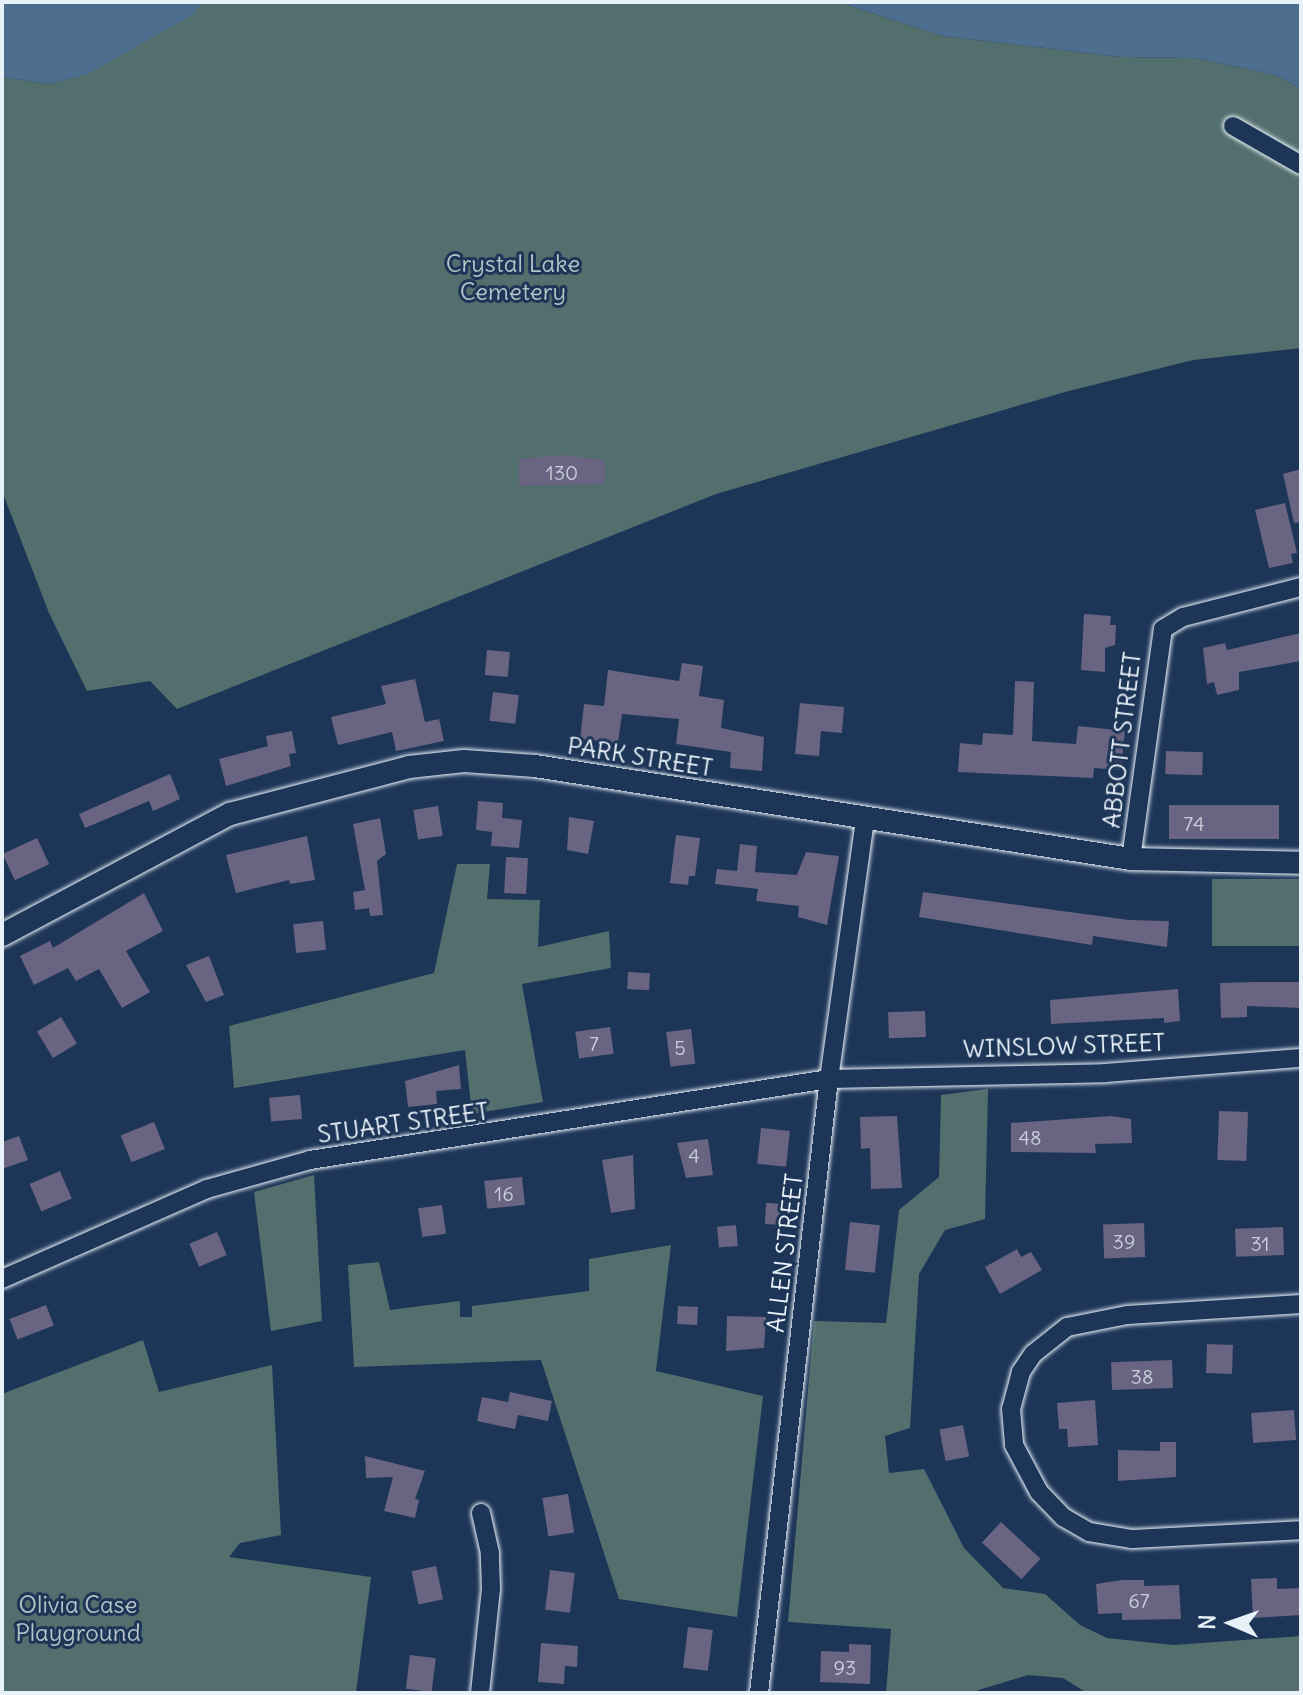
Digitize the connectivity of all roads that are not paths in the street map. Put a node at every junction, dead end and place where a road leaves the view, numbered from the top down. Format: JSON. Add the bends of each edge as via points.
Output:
{"nodes":[{"id":1,"x":1233,"y":126,"type":"dead end"},
{"id":2,"x":1301,"y":165,"type":"edge"},
{"id":3,"x":1301,"y":587,"type":"edge"},
{"id":4,"x":865,"y":819,"type":"junction"},
{"id":5,"x":1131,"y":859,"type":"junction"},
{"id":6,"x":1301,"y":863,"type":"edge"},
{"id":7,"x":2,"y":935,"type":"edge"},
{"id":8,"x":1301,"y":1058,"type":"edge"},
{"id":9,"x":829,"y":1079,"type":"junction"},
{"id":10,"x":2,"y":1279,"type":"edge"},
{"id":11,"x":1301,"y":1304,"type":"edge"},
{"id":12,"x":481,"y":1513,"type":"dead end"},
{"id":13,"x":1301,"y":1530,"type":"edge"},
{"id":14,"x":480,"y":1693,"type":"edge"},
{"id":15,"x":759,"y":1693,"type":"edge"}],
"edges":[{"from":1,"to":2,"type":"street"},
{"from":3,"to":5,"type":"street","name":"ABBOTT STREET","via":[[1183,617],[1163,629]]},
{"from":4,"to":5,"type":"street","name":"PARK STREET"},
{"from":4,"to":7,"type":"street","name":"PARK STREET","via":[[535,766],[464,761],[409,767],[230,814]]},
{"from":4,"to":9,"type":"street","name":"ALLEN STREET"},
{"from":5,"to":6,"type":"street","name":"PARK STREET"},
{"from":8,"to":9,"type":"street","name":"WINSLOW STREET","via":[[1105,1073]]},
{"from":9,"to":10,"type":"street","name":"STUART STREET","via":[[272,1168],[198,1193]]},
{"from":9,"to":15,"type":"street","name":"ALLEN STREET"},
{"from":11,"to":13,"type":"street","via":[[1127,1315],[1067,1327],[1033,1354],[1021,1372],[1011,1428],[1021,1461],[1039,1492],[1063,1517],[1089,1532],[1132,1539]]},
{"from":12,"to":14,"type":"street","via":[[491,1589]]}]}
